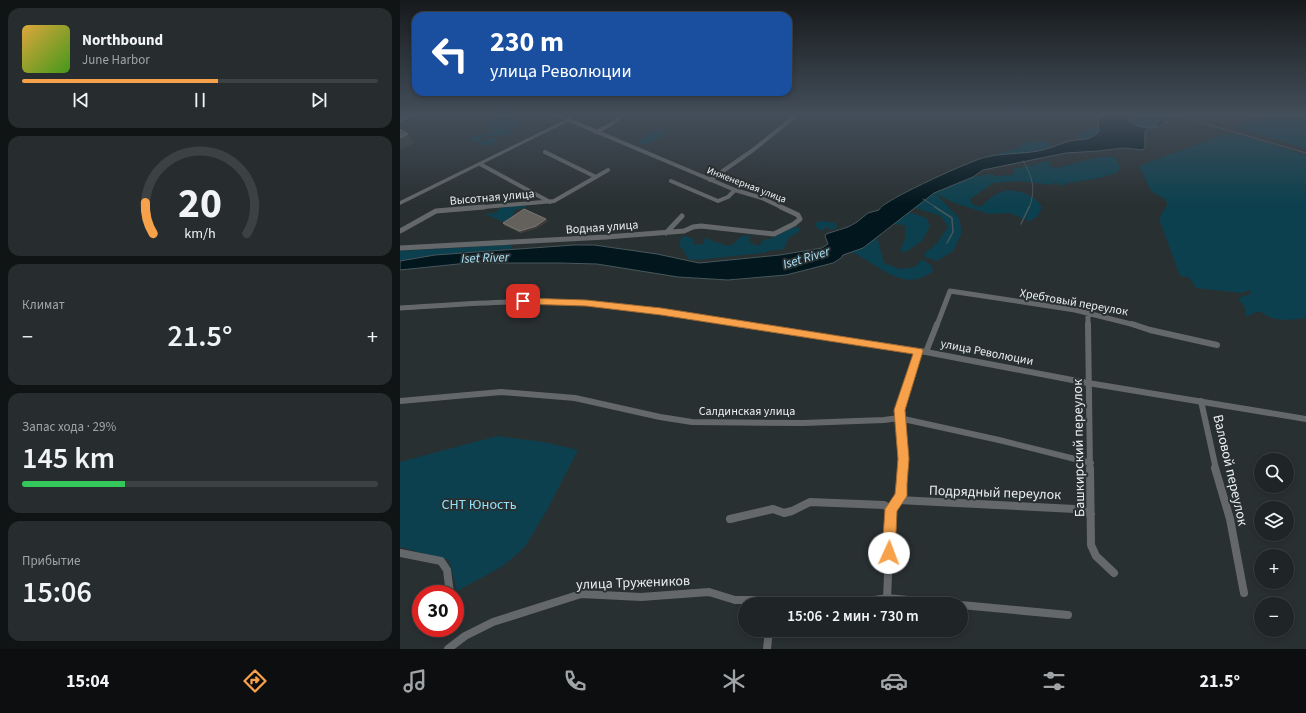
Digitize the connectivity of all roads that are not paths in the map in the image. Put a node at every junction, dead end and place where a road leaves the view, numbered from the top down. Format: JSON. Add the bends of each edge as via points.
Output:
{"nodes":[{"id":1,"x":520,"y":144,"type":"edge"},
{"id":2,"x":625,"y":144,"type":"edge"},
{"id":3,"x":759,"y":144,"type":"edge"},
{"id":4,"x":545,"y":152,"type":"dead end"},
{"id":5,"x":480,"y":164,"type":"junction"},
{"id":6,"x":608,"y":170,"type":"dead end"},
{"id":7,"x":596,"y":177,"type":"junction"},
{"id":8,"x":710,"y":180,"type":"junction"},
{"id":9,"x":671,"y":181,"type":"dead end"},
{"id":10,"x":735,"y":190,"type":"junction"},
{"id":11,"x":551,"y":202,"type":"junction"},
{"id":12,"x":400,"y":203,"type":"edge"},
{"id":13,"x":682,"y":216,"type":"dead end"},
{"id":14,"x":800,"y":219,"type":"joint"},
{"id":15,"x":400,"y":231,"type":"edge"},
{"id":16,"x":666,"y":233,"type":"junction"},
{"id":17,"x":400,"y":248,"type":"edge"},
{"id":18,"x":400,"y":308,"type":"edge"},
{"id":19,"x":1088,"y":313,"type":"junction"},
{"id":20,"x":1217,"y":345,"type":"dead end"},
{"id":21,"x":918,"y":351,"type":"junction"},
{"id":22,"x":926,"y":352,"type":"junction"},
{"id":23,"x":1088,"y":383,"type":"junction"},
{"id":24,"x":400,"y":401,"type":"edge"},
{"id":25,"x":1201,"y":401,"type":"junction"},
{"id":26,"x":899,"y":418,"type":"junction"},
{"id":27,"x":1306,"y":419,"type":"edge"},
{"id":28,"x":1091,"y":463,"type":"junction"},
{"id":29,"x":898,"y":500,"type":"junction"},
{"id":30,"x":891,"y":509,"type":"junction"},
{"id":31,"x":1091,"y":514,"type":"junction"},
{"id":32,"x":730,"y":519,"type":"dead end"},
{"id":33,"x":400,"y":553,"type":"edge"},
{"id":34,"x":1114,"y":573,"type":"dead end"},
{"id":35,"x":449,"y":585,"type":"edge"},
{"id":36,"x":1244,"y":593,"type":"dead end"},
{"id":37,"x":887,"y":597,"type":"edge"},
{"id":38,"x":738,"y":600,"type":"edge"},
{"id":39,"x":968,"y":606,"type":"edge"},
{"id":40,"x":1068,"y":615,"type":"dead end"},
{"id":41,"x":768,"y":637,"type":"edge"},
{"id":42,"x":449,"y":649,"type":"edge"},
{"id":43,"x":767,"y":649,"type":"edge"}],
"edges":[{"from":1,"to":5,"type":"street"},
{"from":2,"to":8,"type":"street","name":"Инженерная улица"},
{"from":3,"to":8,"type":"street"},
{"from":4,"to":7,"type":"street"},
{"from":5,"to":11,"type":"street"},
{"from":5,"to":12,"type":"street"},
{"from":6,"to":7,"type":"street"},
{"from":7,"to":11,"type":"street"},
{"from":8,"to":10,"type":"street","name":"Инженерная улица"},
{"from":9,"to":10,"type":"street","via":[[718,200],[724,200]]},
{"from":10,"to":14,"type":"street","name":"Инженерная улица","via":[[762,198],[798,215]]},
{"from":11,"to":15,"type":"street","name":"Высотная улица","via":[[436,211]]},
{"from":13,"to":16,"type":"street"},
{"from":14,"to":16,"type":"street","name":"Водная улица","via":[[774,234],[701,226]]},
{"from":16,"to":17,"type":"street","name":"Водная улица"},
{"from":18,"to":21,"type":"street","name":"улица Революции","via":[[523,301],[586,303]]},
{"from":19,"to":20,"type":"street","name":"Хребтовый переулок"},
{"from":19,"to":22,"type":"street","name":"Хребтовый переулок","via":[[950,291]]},
{"from":19,"to":23,"type":"street","name":"Башкирский переулок"},
{"from":21,"to":22,"type":"street","name":"улица Революции"},
{"from":21,"to":26,"type":"street","via":[[899,410]]},
{"from":22,"to":23,"type":"street","name":"улица Революции"},
{"from":23,"to":25,"type":"street","name":"улица Революции"},
{"from":23,"to":28,"type":"street","name":"Башкирский переулок"},
{"from":24,"to":26,"type":"street","name":"Салдинская улица","via":[[501,392],[575,398],[692,422],[803,423]]},
{"from":25,"to":27,"type":"street","name":"улица Революции"},
{"from":25,"to":36,"type":"street","name":"Валовой переулок","via":[[1217,476],[1230,519]]},
{"from":26,"to":28,"type":"street","name":"Салдинская улица"},
{"from":26,"to":29,"type":"street","via":[[904,459],[901,496]]},
{"from":28,"to":31,"type":"street","name":"Башкирский переулок"},
{"from":29,"to":30,"type":"street"},
{"from":29,"to":31,"type":"street","name":"Подрядный переулок","via":[[1075,509]]},
{"from":30,"to":32,"type":"street","via":[[884,505],[810,502],[784,513],[773,509]]},
{"from":30,"to":37,"type":"street"},
{"from":31,"to":34,"type":"street","name":"Башкирский переулок","via":[[1091,545],[1096,556]]},
{"from":33,"to":35,"type":"street","via":[[441,561],[447,570]]},
{"from":38,"to":42,"type":"street","name":"улица Тружеников","via":[[709,592],[641,597],[581,594],[493,622],[465,636]]},
{"from":39,"to":40,"type":"street"},
{"from":41,"to":43,"type":"street"}]}
